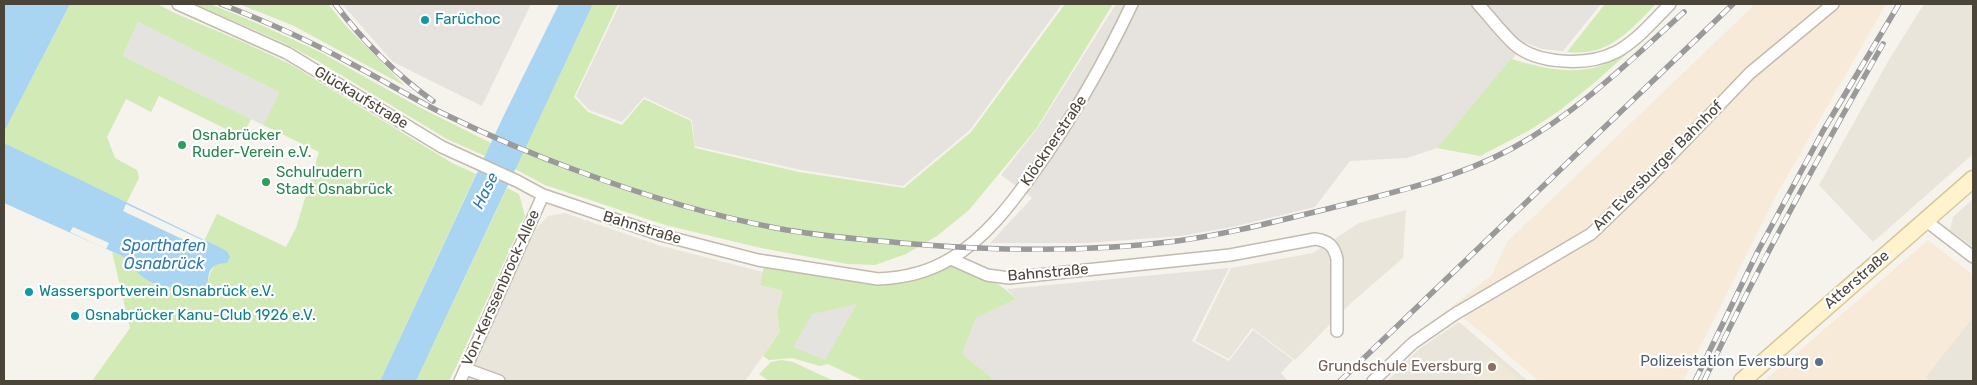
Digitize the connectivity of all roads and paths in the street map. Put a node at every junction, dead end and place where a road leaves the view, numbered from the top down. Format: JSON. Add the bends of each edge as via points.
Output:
{"nodes":[{"id":1,"x":178,"y":4,"type":"edge"},
{"id":2,"x":1132,"y":4,"type":"edge"},
{"id":3,"x":1478,"y":4,"type":"edge"},
{"id":4,"x":1670,"y":4,"type":"edge"},
{"id":5,"x":1833,"y":4,"type":"edge"},
{"id":6,"x":1973,"y":179,"type":"edge"},
{"id":7,"x":542,"y":196,"type":"junction"},
{"id":8,"x":1925,"y":220,"type":"junction"},
{"id":9,"x":1973,"y":257,"type":"edge"},
{"id":10,"x":951,"y":259,"type":"junction"},
{"id":11,"x":1337,"y":331,"type":"dead end"},
{"id":12,"x":466,"y":369,"type":"junction"},
{"id":13,"x":460,"y":381,"type":"edge"},
{"id":14,"x":499,"y":381,"type":"edge"},
{"id":15,"x":1373,"y":381,"type":"edge"},
{"id":16,"x":1742,"y":381,"type":"edge"}],
"edges":[{"from":1,"to":7,"type":"street","name":"Glückaufstraße","via":[[287,53],[442,147]]},
{"from":2,"to":10,"type":"street","name":"Klöcknerstraße","via":[[1081,102],[1051,148],[988,229]]},
{"from":3,"to":4,"type":"street","via":[[1515,45],[1554,60],[1581,61],[1616,52]]},
{"from":5,"to":15,"type":"street","name":"Am Eversburger Bahnhof","via":[[1750,73],[1591,234],[1455,314],[1414,343]]},
{"from":6,"to":8,"type":"street","name":"Atterstraße"},
{"from":7,"to":10,"type":"street","name":"Bahnstraße","via":[[661,235],[758,260],[844,275],[897,279],[916,275]]},
{"from":7,"to":12,"type":"street","name":"Von-Kerssenbrock-Allee"},
{"from":8,"to":9,"type":"street"},
{"from":8,"to":16,"type":"street","name":"Atterstraße"},
{"from":10,"to":11,"type":"street","name":"Bahnstraße","via":[[987,275],[1009,278],[1230,255],[1315,240],[1326,241],[1334,248],[1337,259]]},
{"from":12,"to":13,"type":"street","name":"Von-Kerssenbrock-Allee"},
{"from":12,"to":14,"type":"street"}]}
